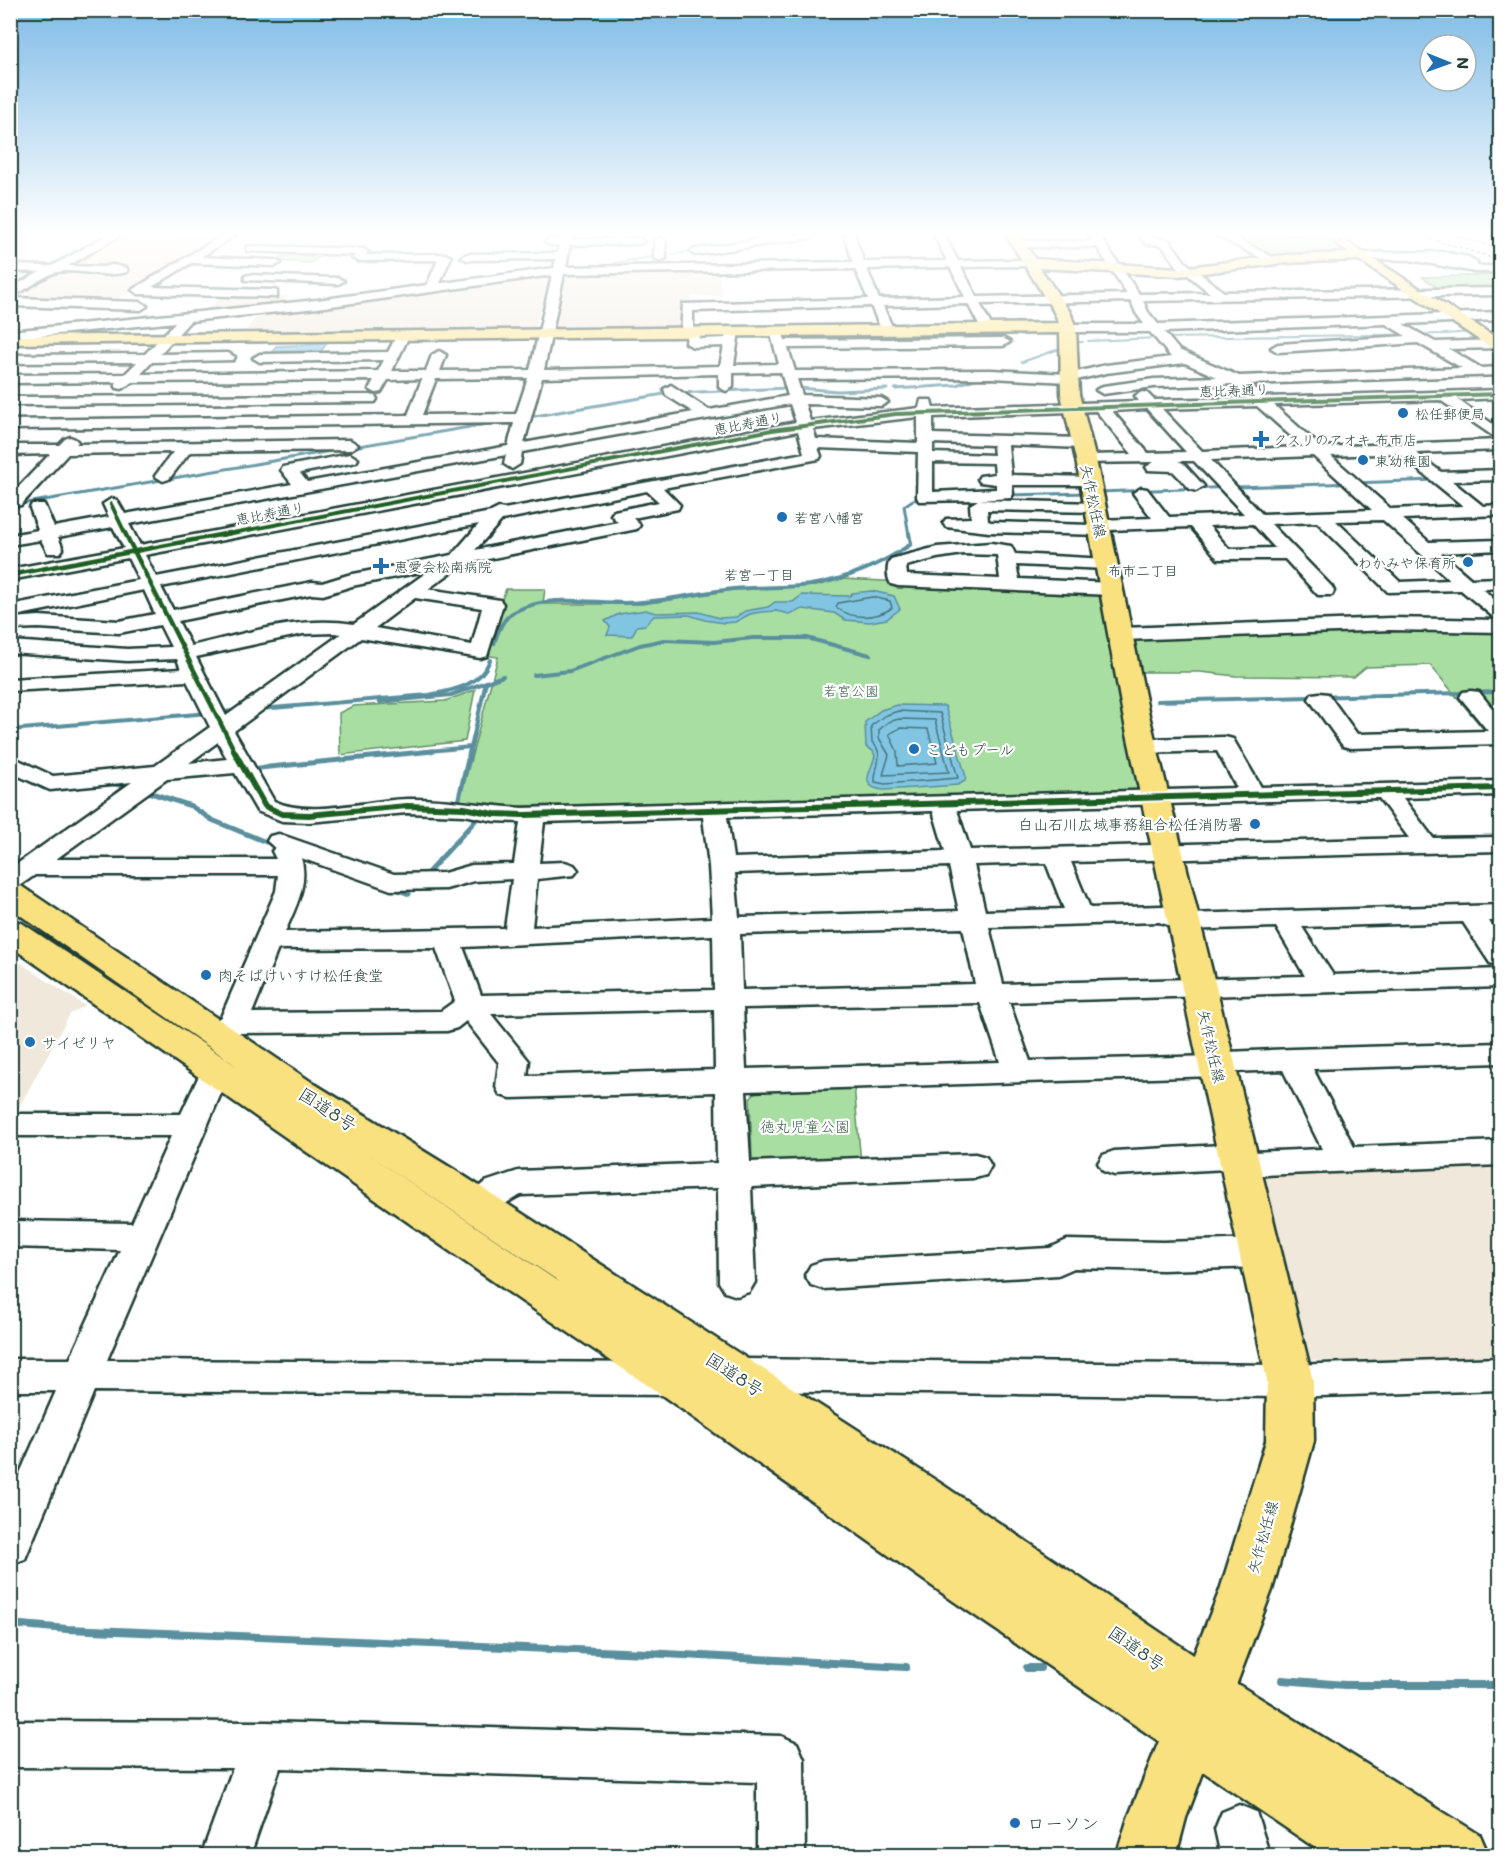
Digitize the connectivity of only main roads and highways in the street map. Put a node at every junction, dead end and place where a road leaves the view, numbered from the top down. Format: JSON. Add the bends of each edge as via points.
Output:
{"nodes":[{"id":1,"x":1065,"y":322,"type":"edge"},
{"id":2,"x":1462,"y":322,"type":"edge"},
{"id":3,"x":1066,"y":325,"type":"junction"},
{"id":4,"x":12,"y":339,"type":"edge"},
{"id":5,"x":1499,"y":345,"type":"edge"},
{"id":6,"x":17,"y":880,"type":"edge"},
{"id":7,"x":10,"y":930,"type":"edge"},
{"id":8,"x":221,"y":1042,"type":"junction"},
{"id":9,"x":1200,"y":1712,"type":"junction"},
{"id":10,"x":1146,"y":1856,"type":"edge"},
{"id":11,"x":1379,"y":1856,"type":"edge"},
{"id":12,"x":1460,"y":1856,"type":"edge"}],
"edges":[{"from":1,"to":3,"type":"main road"},
{"from":2,"to":5,"type":"main road"},
{"from":3,"to":4,"type":"main road","via":[[882,336],[732,337],[690,332],[403,336],[331,342],[243,338]]},
{"from":3,"to":9,"type":"main road","name":"矢作松任線","via":[[1095,505],[1144,746],[1290,1381],[1290,1442],[1246,1590]]},
{"from":6,"to":8,"type":"main road","name":"国道8号"},
{"from":7,"to":8,"type":"main road","name":"国道8号"},
{"from":8,"to":9,"type":"main road","name":"国道8号","via":[[926,1501]]},
{"from":8,"to":9,"type":"main road","name":"国道8号","via":[[529,1284],[675,1378],[970,1582]]},
{"from":9,"to":10,"type":"main road","name":"矢作松任線","via":[[1157,1818]]},
{"from":9,"to":11,"type":"main road","name":"国道8号"},
{"from":9,"to":12,"type":"main road","name":"国道8号"}]}
